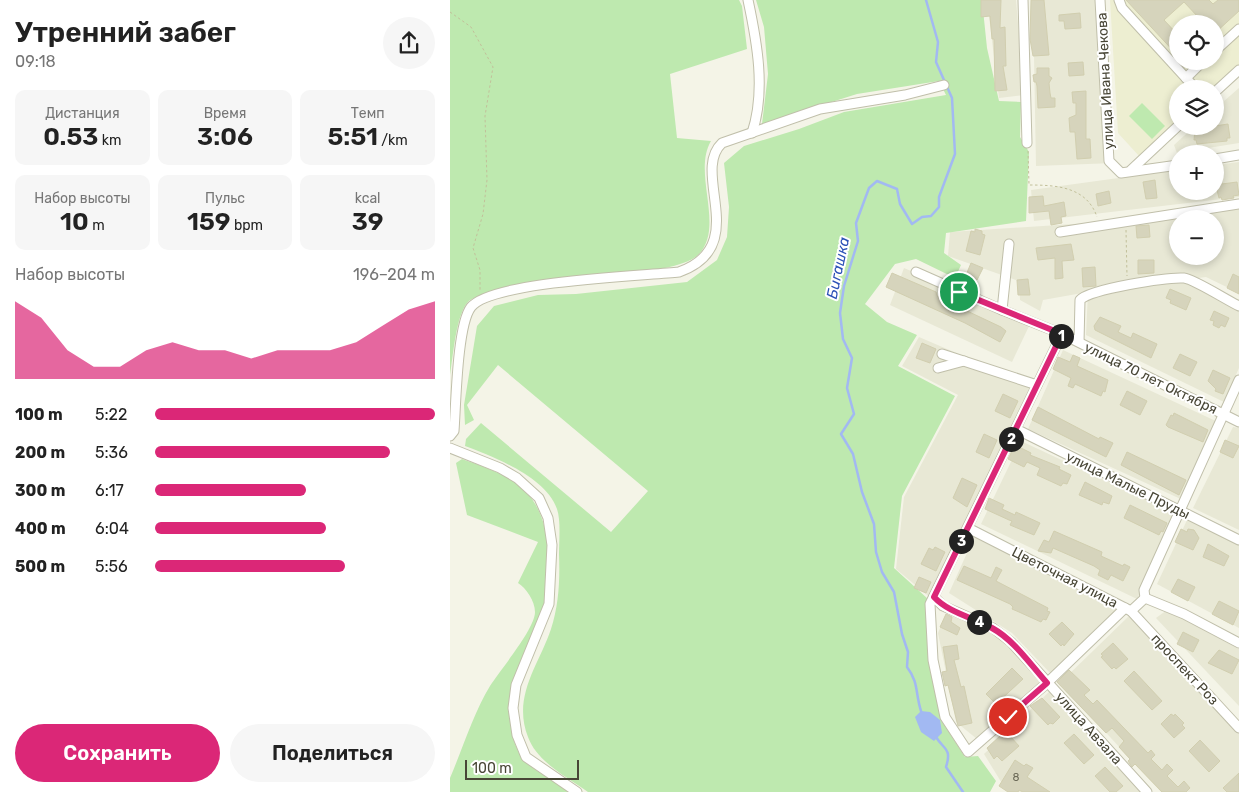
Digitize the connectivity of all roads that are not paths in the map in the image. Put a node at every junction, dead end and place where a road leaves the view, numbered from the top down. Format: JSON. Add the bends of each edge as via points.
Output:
{"nodes":[{"id":1,"x":748,"y":0,"type":"edge"},
{"id":2,"x":1023,"y":0,"type":"edge"},
{"id":3,"x":1100,"y":0,"type":"edge"},
{"id":4,"x":1119,"y":0,"type":"edge"},
{"id":5,"x":1239,"y":29,"type":"edge"},
{"id":6,"x":1224,"y":43,"type":"edge"},
{"id":7,"x":1194,"y":70,"type":"edge"},
{"id":8,"x":1239,"y":70,"type":"edge"},
{"id":9,"x":1186,"y":78,"type":"joint"},
{"id":10,"x":1224,"y":84,"type":"edge"},
{"id":11,"x":944,"y":85,"type":"dead end"},
{"id":12,"x":752,"y":133,"type":"junction"},
{"id":13,"x":1169,"y":134,"type":"edge"},
{"id":14,"x":1027,"y":143,"type":"road end"},
{"id":15,"x":1239,"y":155,"type":"edge"},
{"id":16,"x":1224,"y":158,"type":"edge"},
{"id":17,"x":1169,"y":166,"type":"edge"},
{"id":18,"x":1130,"y":170,"type":"junction"},
{"id":19,"x":1239,"y":204,"type":"edge"},
{"id":20,"x":1060,"y":232,"type":"dead end"},
{"id":21,"x":1009,"y":244,"type":"dead end"},
{"id":22,"x":916,"y":272,"type":"dead end"},
{"id":23,"x":1239,"y":306,"type":"edge"},
{"id":24,"x":1002,"y":310,"type":"junction"},
{"id":25,"x":1062,"y":334,"type":"junction"},
{"id":26,"x":1079,"y":342,"type":"junction"},
{"id":27,"x":942,"y":354,"type":"dead end"},
{"id":28,"x":965,"y":361,"type":"junction"},
{"id":29,"x":938,"y":368,"type":"dead end"},
{"id":30,"x":1239,"y":380,"type":"edge"},
{"id":31,"x":1037,"y":385,"type":"junction"},
{"id":32,"x":1225,"y":415,"type":"junction"},
{"id":33,"x":1239,"y":422,"type":"edge"},
{"id":34,"x":1016,"y":429,"type":"junction"},
{"id":35,"x":450,"y":436,"type":"edge"},
{"id":36,"x":450,"y":448,"type":"edge"},
{"id":37,"x":1180,"y":511,"type":"junction"},
{"id":38,"x":968,"y":528,"type":"junction"},
{"id":39,"x":1239,"y":540,"type":"edge"},
{"id":40,"x":1145,"y":598,"type":"junction"},
{"id":41,"x":932,"y":601,"type":"junction"},
{"id":42,"x":1128,"y":610,"type":"junction"},
{"id":43,"x":1239,"y":643,"type":"edge"},
{"id":44,"x":1047,"y":683,"type":"junction"},
{"id":45,"x":1239,"y":728,"type":"edge"},
{"id":46,"x":577,"y":792,"type":"edge"},
{"id":47,"x":1147,"y":792,"type":"edge"}],
"edges":[{"from":1,"to":12,"type":"street","via":[[756,39],[758,77],[757,114]]},
{"from":2,"to":14,"type":"street"},
{"from":3,"to":18,"type":"street","name":"улица Ивана Чекова","via":[[1109,161],[1121,173]]},
{"from":4,"to":9,"type":"street","via":[[1122,8]]},
{"from":5,"to":6,"type":"street"},
{"from":7,"to":9,"type":"street"},
{"from":8,"to":10,"type":"street"},
{"from":11,"to":12,"type":"street","via":[[820,109]]},
{"from":12,"to":35,"type":"street","via":[[722,143],[714,150],[716,228],[705,258],[696,266],[680,272],[532,286],[486,298],[472,306],[466,318],[460,351],[454,431]]},
{"from":13,"to":18,"type":"street"},
{"from":15,"to":16,"type":"street"},
{"from":17,"to":18,"type":"street"},
{"from":19,"to":20,"type":"street"},
{"from":21,"to":24,"type":"street"},
{"from":22,"to":24,"type":"street","name":"улица 70 лет Октября"},
{"from":23,"to":26,"type":"street","via":[[1186,278],[1085,294],[1080,300]]},
{"from":24,"to":25,"type":"street","name":"улица 70 лет Октября"},
{"from":25,"to":26,"type":"street","name":"улица 70 лет Октября"},
{"from":25,"to":31,"type":"street"},
{"from":26,"to":32,"type":"street","name":"улица 70 лет Октября"},
{"from":27,"to":28,"type":"street"},
{"from":28,"to":29,"type":"street"},
{"from":28,"to":31,"type":"street"},
{"from":30,"to":32,"type":"street"},
{"from":31,"to":34,"type":"street"},
{"from":32,"to":33,"type":"street","name":"улица 70 лет Октября"},
{"from":32,"to":37,"type":"street"},
{"from":34,"to":37,"type":"street","name":"улица Малые Пруды"},
{"from":34,"to":38,"type":"street"},
{"from":36,"to":46,"type":"street","via":[[517,478],[539,498],[548,518],[552,545],[549,604],[516,685],[513,708],[517,735],[526,757]]},
{"from":37,"to":39,"type":"street","name":"улица Малые Пруды"},
{"from":37,"to":40,"type":"street","via":[[1144,590]]},
{"from":38,"to":41,"type":"street"},
{"from":38,"to":42,"type":"street","name":"Цветочная улица"},
{"from":40,"to":42,"type":"street","name":"Цветочная улица"},
{"from":40,"to":43,"type":"street"},
{"from":41,"to":44,"type":"street","name":"улица Авзала","via":[[992,628],[1011,642]]},
{"from":41,"to":44,"type":"street","via":[[933,660],[945,717],[968,752]]},
{"from":42,"to":44,"type":"street"},
{"from":42,"to":45,"type":"street","name":"проспект Роз"},
{"from":44,"to":47,"type":"street","name":"улица Авзала"}]}
